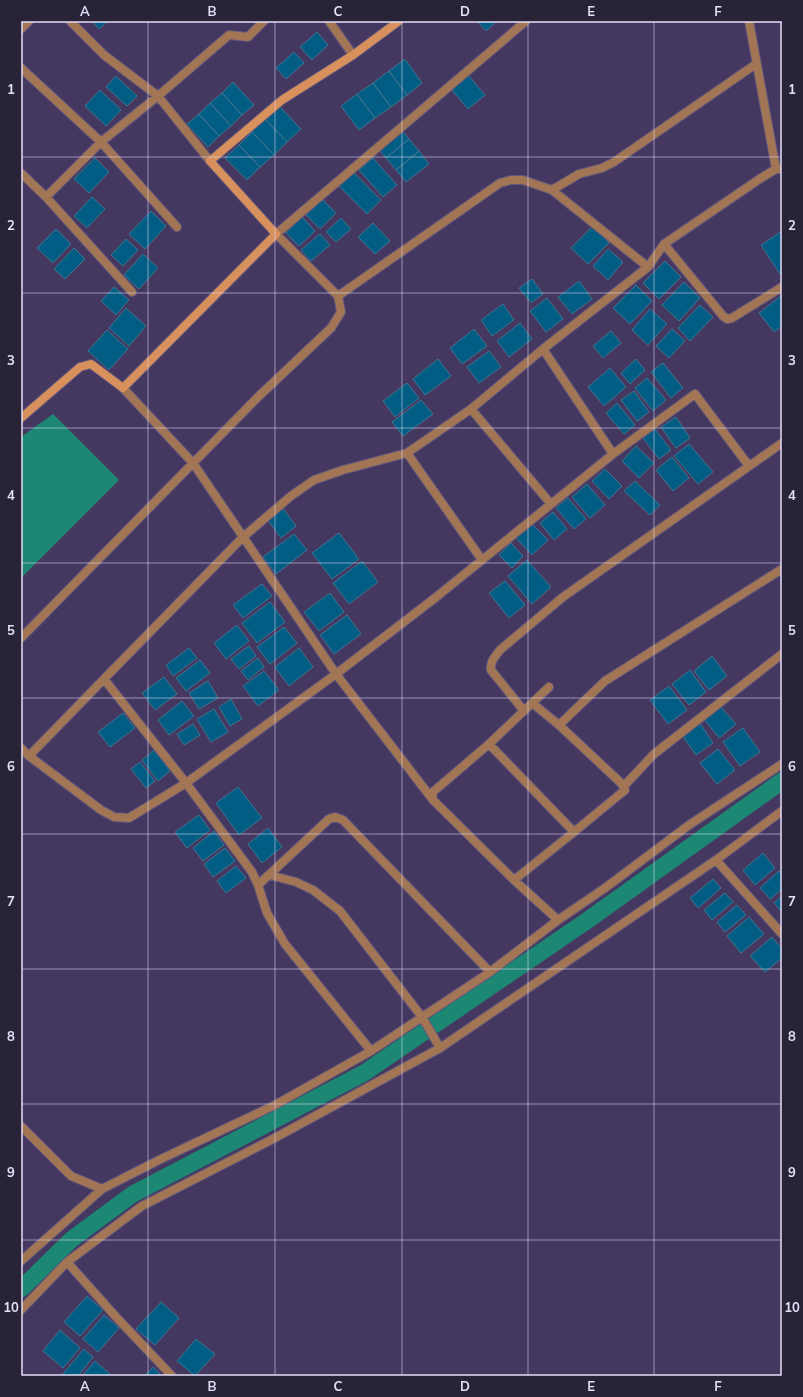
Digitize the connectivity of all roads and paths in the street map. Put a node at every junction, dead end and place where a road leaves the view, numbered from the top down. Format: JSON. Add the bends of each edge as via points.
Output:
{"nodes":[{"id":1,"x":29,"y":21,"type":"edge"},
{"id":2,"x":70,"y":21,"type":"edge"},
{"id":3,"x":264,"y":21,"type":"edge"},
{"id":4,"x":329,"y":21,"type":"edge"},
{"id":5,"x":399,"y":21,"type":"edge"},
{"id":6,"x":526,"y":21,"type":"edge"},
{"id":7,"x":748,"y":21,"type":"edge"},
{"id":8,"x":21,"y":29,"type":"edge"},
{"id":9,"x":353,"y":55,"type":"junction"},
{"id":10,"x":756,"y":64,"type":"junction"},
{"id":11,"x":21,"y":68,"type":"edge"},
{"id":12,"x":158,"y":96,"type":"junction"},
{"id":13,"x":101,"y":142,"type":"junction"},
{"id":14,"x":210,"y":161,"type":"junction"},
{"id":15,"x":779,"y":169,"type":"edge"},
{"id":16,"x":21,"y":173,"type":"edge"},
{"id":17,"x":552,"y":190,"type":"junction"},
{"id":18,"x":46,"y":197,"type":"junction"},
{"id":19,"x":177,"y":227,"type":"dead end"},
{"id":20,"x":276,"y":234,"type":"junction"},
{"id":21,"x":664,"y":244,"type":"junction"},
{"id":22,"x":648,"y":267,"type":"junction"},
{"id":23,"x":782,"y":287,"type":"edge"},
{"id":24,"x":132,"y":292,"type":"dead end"},
{"id":25,"x":338,"y":296,"type":"junction"},
{"id":26,"x":543,"y":349,"type":"junction"},
{"id":27,"x":123,"y":388,"type":"junction"},
{"id":28,"x":471,"y":409,"type":"junction"},
{"id":29,"x":21,"y":418,"type":"edge"},
{"id":30,"x":782,"y":443,"type":"edge"},
{"id":31,"x":407,"y":453,"type":"junction"},
{"id":32,"x":613,"y":454,"type":"junction"},
{"id":33,"x":193,"y":463,"type":"junction"},
{"id":34,"x":749,"y":466,"type":"junction"},
{"id":35,"x":550,"y":504,"type":"junction"},
{"id":36,"x":243,"y":537,"type":"junction"},
{"id":37,"x":482,"y":560,"type":"junction"},
{"id":38,"x":782,"y":569,"type":"edge"},
{"id":39,"x":21,"y":638,"type":"edge"},
{"id":40,"x":782,"y":654,"type":"edge"},
{"id":41,"x":336,"y":674,"type":"junction"},
{"id":42,"x":104,"y":679,"type":"junction"},
{"id":43,"x":549,"y":687,"type":"dead end"},
{"id":44,"x":532,"y":703,"type":"junction"},
{"id":45,"x":524,"y":711,"type":"junction"},
{"id":46,"x":559,"y":725,"type":"junction"},
{"id":47,"x":489,"y":744,"type":"junction"},
{"id":48,"x":21,"y":748,"type":"edge"},
{"id":49,"x":29,"y":756,"type":"junction"},
{"id":50,"x":782,"y":764,"type":"edge"},
{"id":51,"x":186,"y":783,"type":"junction"},
{"id":52,"x":624,"y":786,"type":"junction"},
{"id":53,"x":433,"y":800,"type":"junction"},
{"id":54,"x":782,"y":811,"type":"edge"},
{"id":55,"x":574,"y":832,"type":"junction"},
{"id":56,"x":716,"y":860,"type":"junction"},
{"id":57,"x":270,"y":875,"type":"junction"},
{"id":58,"x":514,"y":880,"type":"junction"},
{"id":59,"x":258,"y":885,"type":"junction"},
{"id":60,"x":558,"y":920,"type":"junction"},
{"id":61,"x":782,"y":934,"type":"edge"},
{"id":62,"x":490,"y":972,"type":"junction"},
{"id":63,"x":423,"y":1018,"type":"junction"},
{"id":64,"x":438,"y":1044,"type":"junction"},
{"id":65,"x":371,"y":1051,"type":"junction"},
{"id":66,"x":21,"y":1126,"type":"edge"},
{"id":67,"x":102,"y":1189,"type":"junction"},
{"id":68,"x":21,"y":1261,"type":"edge"},
{"id":69,"x":67,"y":1262,"type":"junction"},
{"id":70,"x":21,"y":1310,"type":"edge"},
{"id":71,"x":172,"y":1376,"type":"edge"}],
"edges":[{"from":1,"to":8,"type":"street"},
{"from":2,"to":12,"type":"street","via":[[104,55]]},
{"from":3,"to":12,"type":"street","via":[[248,37],[229,35]]},
{"from":4,"to":9,"type":"street"},
{"from":5,"to":9,"type":"main road"},
{"from":6,"to":20,"type":"street"},
{"from":7,"to":10,"type":"street"},
{"from":9,"to":14,"type":"main road","via":[[282,100]]},
{"from":10,"to":15,"type":"street"},
{"from":10,"to":17,"type":"street","via":[[614,162],[579,174]]},
{"from":11,"to":13,"type":"street"},
{"from":12,"to":13,"type":"street"},
{"from":12,"to":14,"type":"street"},
{"from":13,"to":18,"type":"street"},
{"from":13,"to":19,"type":"street"},
{"from":14,"to":20,"type":"main road"},
{"from":15,"to":21,"type":"street","via":[[761,178]]},
{"from":16,"to":18,"type":"street"},
{"from":17,"to":22,"type":"street"},
{"from":17,"to":25,"type":"street","via":[[523,180],[500,183]]},
{"from":18,"to":24,"type":"street"},
{"from":20,"to":25,"type":"street"},
{"from":20,"to":27,"type":"main road"},
{"from":21,"to":22,"type":"street"},
{"from":21,"to":23,"type":"street","via":[[727,319]]},
{"from":22,"to":26,"type":"street"},
{"from":25,"to":33,"type":"street","via":[[342,312],[331,328]]},
{"from":26,"to":28,"type":"street"},
{"from":26,"to":32,"type":"street"},
{"from":27,"to":29,"type":"main road","via":[[91,364],[80,367]]},
{"from":27,"to":33,"type":"street"},
{"from":28,"to":31,"type":"street"},
{"from":28,"to":35,"type":"street"},
{"from":30,"to":34,"type":"street"},
{"from":31,"to":36,"type":"street","via":[[314,480]]},
{"from":31,"to":37,"type":"street"},
{"from":32,"to":34,"type":"street","via":[[695,394]]},
{"from":32,"to":35,"type":"street"},
{"from":33,"to":36,"type":"street"},
{"from":33,"to":39,"type":"street"},
{"from":34,"to":45,"type":"street","via":[[564,597],[500,650],[492,660],[491,670]]},
{"from":35,"to":37,"type":"street"},
{"from":36,"to":41,"type":"street"},
{"from":36,"to":42,"type":"street"},
{"from":37,"to":41,"type":"street"},
{"from":38,"to":46,"type":"street","via":[[605,681]]},
{"from":40,"to":52,"type":"street","via":[[654,754]]},
{"from":41,"to":51,"type":"street"},
{"from":41,"to":53,"type":"street"},
{"from":42,"to":49,"type":"street"},
{"from":42,"to":51,"type":"street"},
{"from":43,"to":44,"type":"street"},
{"from":44,"to":45,"type":"street"},
{"from":44,"to":46,"type":"street"},
{"from":45,"to":47,"type":"street"},
{"from":46,"to":52,"type":"street"},
{"from":47,"to":53,"type":"street","via":[[434,791]]},
{"from":47,"to":55,"type":"street"},
{"from":48,"to":49,"type":"street"},
{"from":49,"to":51,"type":"street","via":[[114,817],[129,818]]},
{"from":50,"to":60,"type":"street","via":[[689,825]]},
{"from":51,"to":59,"type":"street","via":[[252,872]]},
{"from":52,"to":55,"type":"street","via":[[624,792]]},
{"from":53,"to":58,"type":"street"},
{"from":54,"to":56,"type":"street"},
{"from":55,"to":58,"type":"street"},
{"from":56,"to":61,"type":"street"},
{"from":56,"to":64,"type":"street"},
{"from":57,"to":59,"type":"street"},
{"from":57,"to":62,"type":"street","via":[[328,819],[335,817],[344,820]]},
{"from":57,"to":63,"type":"street","via":[[313,890],[340,912]]},
{"from":58,"to":60,"type":"street"},
{"from":59,"to":65,"type":"street","via":[[267,913],[285,944]]},
{"from":60,"to":62,"type":"street"},
{"from":62,"to":63,"type":"street"},
{"from":63,"to":64,"type":"street"},
{"from":63,"to":65,"type":"street"},
{"from":64,"to":69,"type":"street","via":[[271,1140],[142,1206]]},
{"from":65,"to":67,"type":"street","via":[[275,1105]]},
{"from":66,"to":67,"type":"street","via":[[71,1176]]},
{"from":67,"to":68,"type":"street"},
{"from":69,"to":70,"type":"street"},
{"from":69,"to":71,"type":"street"}]}
